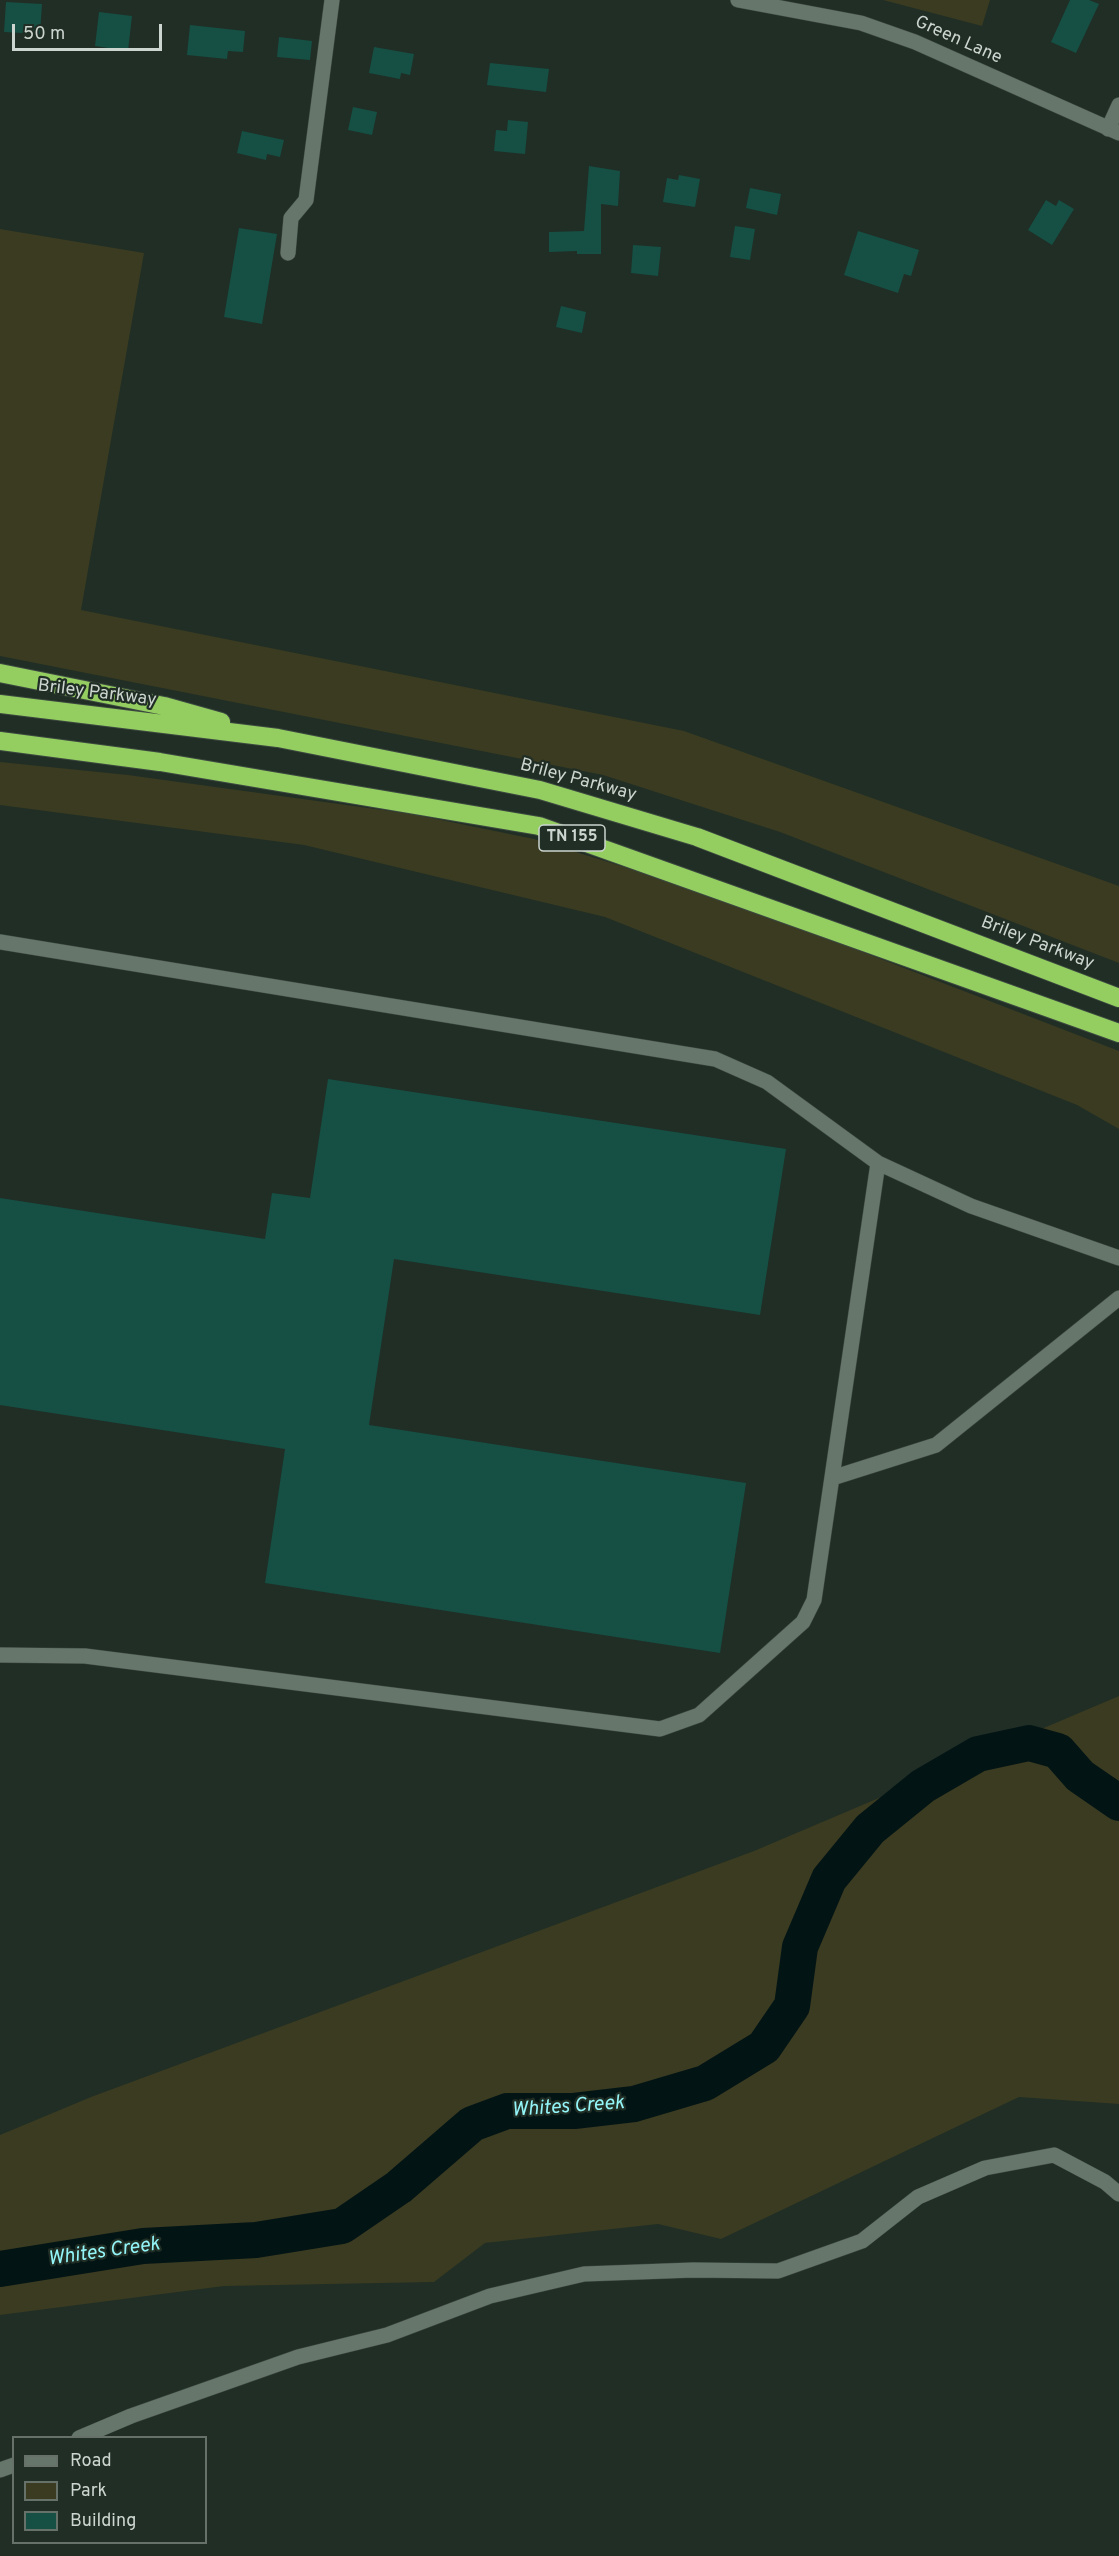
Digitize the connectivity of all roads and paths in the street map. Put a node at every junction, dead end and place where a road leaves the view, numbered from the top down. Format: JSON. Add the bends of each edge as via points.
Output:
{"nodes":[{"id":1,"x":332,"y":0,"type":"edge"},
{"id":2,"x":738,"y":0,"type":"edge"},
{"id":3,"x":1119,"y":105,"type":"edge"},
{"id":4,"x":1113,"y":131,"type":"edge"},
{"id":5,"x":288,"y":253,"type":"dead end"},
{"id":6,"x":0,"y":673,"type":"edge"},
{"id":7,"x":0,"y":704,"type":"edge"},
{"id":8,"x":278,"y":738,"type":"junction"},
{"id":9,"x":0,"y":741,"type":"edge"},
{"id":10,"x":0,"y":942,"type":"edge"},
{"id":11,"x":1119,"y":998,"type":"edge"},
{"id":12,"x":1119,"y":1033,"type":"edge"},
{"id":13,"x":878,"y":1163,"type":"junction"},
{"id":14,"x":1119,"y":1258,"type":"edge"},
{"id":15,"x":1119,"y":1298,"type":"edge"},
{"id":16,"x":832,"y":1478,"type":"junction"},
{"id":17,"x":0,"y":1655,"type":"edge"},
{"id":18,"x":1119,"y":2194,"type":"edge"},
{"id":19,"x":84,"y":2436,"type":"edge"}],
"edges":[{"from":1,"to":5,"type":"street","via":[[306,200],[291,218]]},
{"from":2,"to":4,"type":"street","name":"Green Lane","via":[[861,23],[915,42]]},
{"from":3,"to":4,"type":"street"},
{"from":6,"to":8,"type":"highway","via":[[164,706]]},
{"from":7,"to":8,"type":"highway","name":"Briley Parkway","number":"TN 155"},
{"from":8,"to":11,"type":"highway","name":"Briley Parkway","number":"TN 155","via":[[540,790],[697,837]]},
{"from":9,"to":12,"type":"highway","number":"TN 155","via":[[172,764],[539,826]]},
{"from":10,"to":13,"type":"street","via":[[715,1059],[767,1082]]},
{"from":13,"to":14,"type":"street","via":[[971,1206]]},
{"from":13,"to":16,"type":"street"},
{"from":15,"to":16,"type":"street","via":[[936,1445]]},
{"from":16,"to":17,"type":"street","via":[[814,1600],[803,1622],[699,1715],[660,1729],[85,1656]]},
{"from":18,"to":19,"type":"street","via":[[1105,2182],[1054,2155],[985,2168],[918,2197],[862,2241],[778,2271],[584,2274],[489,2296],[387,2335],[257,2370]]}]}
